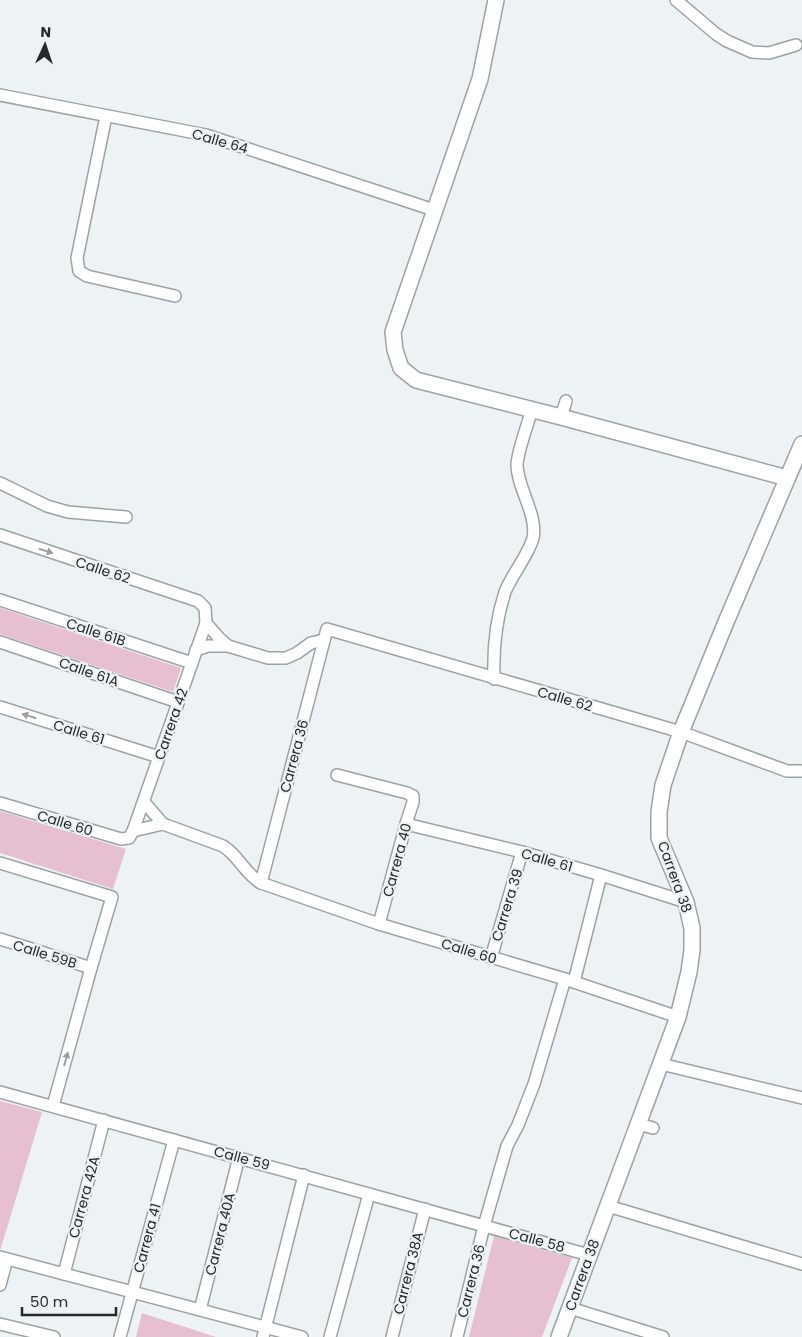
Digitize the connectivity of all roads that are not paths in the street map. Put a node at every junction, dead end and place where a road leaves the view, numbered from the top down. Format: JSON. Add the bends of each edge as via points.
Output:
{"nodes":[{"id":1,"x":496,"y":0,"type":"edge"},
{"id":2,"x":676,"y":0,"type":"edge"},
{"id":3,"x":796,"y":45,"type":"dead end"},
{"id":4,"x":0,"y":95,"type":"edge"},
{"id":5,"x":106,"y":116,"type":"junction"},
{"id":6,"x":434,"y":210,"type":"junction"},
{"id":7,"x":175,"y":296,"type":"dead end"},
{"id":8,"x":566,"y":401,"type":"dead end"},
{"id":9,"x":532,"y":409,"type":"junction"},
{"id":10,"x":561,"y":416,"type":"junction"},
{"id":11,"x":802,"y":444,"type":"edge"},
{"id":12,"x":786,"y":478,"type":"junction"},
{"id":13,"x":0,"y":483,"type":"edge"},
{"id":14,"x":126,"y":516,"type":"dead end"},
{"id":15,"x":2,"y":536,"type":"edge"},
{"id":16,"x":0,"y":548,"type":"edge"},
{"id":17,"x":0,"y":600,"type":"edge"},
{"id":18,"x":205,"y":608,"type":"joint"},
{"id":19,"x":206,"y":623,"type":"junction"},
{"id":20,"x":326,"y":635,"type":"junction"},
{"id":21,"x":0,"y":642,"type":"edge"},
{"id":22,"x":228,"y":646,"type":"junction"},
{"id":23,"x":196,"y":650,"type":"junction"},
{"id":24,"x":192,"y":663,"type":"junction"},
{"id":25,"x":494,"y":679,"type":"junction"},
{"id":26,"x":178,"y":702,"type":"junction"},
{"id":27,"x":0,"y":707,"type":"edge"},
{"id":28,"x":681,"y":732,"type":"junction"},
{"id":29,"x":159,"y":757,"type":"junction"},
{"id":30,"x":802,"y":771,"type":"edge"},
{"id":31,"x":336,"y":775,"type":"dead end"},
{"id":32,"x":144,"y":802,"type":"junction"},
{"id":33,"x":0,"y":803,"type":"edge"},
{"id":34,"x":163,"y":824,"type":"junction"},
{"id":35,"x":406,"y":824,"type":"junction"},
{"id":36,"x":131,"y":834,"type":"junction"},
{"id":37,"x":522,"y":852,"type":"junction"},
{"id":38,"x":0,"y":863,"type":"edge"},
{"id":39,"x":601,"y":875,"type":"junction"},
{"id":40,"x":261,"y":883,"type":"junction"},
{"id":41,"x":686,"y":902,"type":"junction"},
{"id":42,"x":379,"y":924,"type":"junction"},
{"id":43,"x":0,"y":940,"type":"edge"},
{"id":44,"x":491,"y":958,"type":"junction"},
{"id":45,"x":91,"y":968,"type":"junction"},
{"id":46,"x":569,"y":981,"type":"junction"},
{"id":47,"x":678,"y":1017,"type":"junction"},
{"id":48,"x":660,"y":1064,"type":"junction"},
{"id":49,"x":0,"y":1092,"type":"edge"},
{"id":50,"x":802,"y":1098,"type":"edge"},
{"id":51,"x":53,"y":1106,"type":"junction"},
{"id":52,"x":104,"y":1120,"type":"junction"},
{"id":53,"x":638,"y":1124,"type":"junction"},
{"id":54,"x":653,"y":1128,"type":"dead end"},
{"id":55,"x":174,"y":1140,"type":"junction"},
{"id":56,"x":239,"y":1157,"type":"junction"},
{"id":57,"x":304,"y":1175,"type":"junction"},
{"id":58,"x":369,"y":1194,"type":"junction"},
{"id":59,"x":608,"y":1206,"type":"junction"},
{"id":60,"x":424,"y":1209,"type":"junction"},
{"id":61,"x":484,"y":1226,"type":"junction"},
{"id":62,"x":589,"y":1255,"type":"junction"},
{"id":63,"x":4,"y":1258,"type":"edge"},
{"id":64,"x":802,"y":1264,"type":"edge"},
{"id":65,"x":64,"y":1274,"type":"junction"},
{"id":66,"x":0,"y":1285,"type":"edge"},
{"id":67,"x":132,"y":1292,"type":"junction"},
{"id":68,"x":570,"y":1308,"type":"junction"},
{"id":69,"x":200,"y":1310,"type":"junction"},
{"id":70,"x":0,"y":1324,"type":"edge"},
{"id":71,"x":264,"y":1332,"type":"edge"},
{"id":72,"x":54,"y":1337,"type":"edge"},
{"id":73,"x":120,"y":1337,"type":"edge"},
{"id":74,"x":302,"y":1337,"type":"edge"},
{"id":75,"x":330,"y":1337,"type":"edge"},
{"id":76,"x":392,"y":1337,"type":"edge"},
{"id":77,"x":457,"y":1337,"type":"edge"},
{"id":78,"x":559,"y":1337,"type":"edge"},
{"id":79,"x":663,"y":1337,"type":"edge"}],
"edges":[{"from":1,"to":6,"type":"main road","via":[[480,79]]},
{"from":2,"to":3,"type":"street","via":[[716,34],[752,52],[769,53]]},
{"from":4,"to":5,"type":"street","name":"Calle 64"},
{"from":5,"to":6,"type":"street","name":"Calle 64","via":[[206,135]]},
{"from":5,"to":7,"type":"street","via":[[77,258],[79,270],[87,276]]},
{"from":6,"to":9,"type":"main road","via":[[393,332],[401,368],[416,380]]},
{"from":8,"to":10,"type":"street"},
{"from":9,"to":10,"type":"main road"},
{"from":9,"to":25,"type":"street","via":[[517,463],[533,539],[505,592],[497,629]]},
{"from":10,"to":12,"type":"main road"},
{"from":11,"to":12,"type":"main road"},
{"from":12,"to":28,"type":"main road","name":"Carrera 38"},
{"from":13,"to":14,"type":"street","via":[[47,506],[68,512]]},
{"from":15,"to":16,"type":"street"},
{"from":15,"to":18,"type":"street","name":"Calle 62","one_way":true,"via":[[198,601]]},
{"from":17,"to":24,"type":"street","name":"Calle 61B"},
{"from":18,"to":19,"type":"street","name":"Carrera 42"},
{"from":19,"to":22,"type":"street"},
{"from":19,"to":23,"type":"street","name":"Carrera 42"},
{"from":20,"to":22,"type":"street","via":[[286,658],[268,658]]},
{"from":20,"to":25,"type":"street","name":"Calle 62"},
{"from":20,"to":40,"type":"street","name":"Carrera 36"},
{"from":21,"to":26,"type":"street","name":"Calle 61A"},
{"from":22,"to":23,"type":"street"},
{"from":23,"to":24,"type":"street","name":"Carrera 42"},
{"from":24,"to":26,"type":"street","name":"Carrera 42"},
{"from":25,"to":28,"type":"street","name":"Calle 62"},
{"from":26,"to":29,"type":"street","name":"Carrera 42"},
{"from":29,"to":27,"type":"street","name":"Calle 61","one_way":true},
{"from":28,"to":30,"type":"street","name":"Calle 62","via":[[787,771]]},
{"from":28,"to":41,"type":"main road","name":"Carrera 38","via":[[663,785],[659,838]]},
{"from":29,"to":32,"type":"street","name":"Carrera 42"},
{"from":31,"to":35,"type":"street","name":"Carrera 40","via":[[413,796]]},
{"from":32,"to":34,"type":"street"},
{"from":32,"to":36,"type":"street","name":"Carrera 42"},
{"from":33,"to":36,"type":"street","name":"Calle 60","via":[[121,840]]},
{"from":34,"to":36,"type":"street"},
{"from":34,"to":40,"type":"street","via":[[232,851],[251,877]]},
{"from":35,"to":37,"type":"street","name":"Calle 61"},
{"from":35,"to":42,"type":"street","name":"Carrera 40"},
{"from":37,"to":39,"type":"street","name":"Calle 61"},
{"from":37,"to":44,"type":"street","name":"Carrera 39"},
{"from":38,"to":45,"type":"street","via":[[112,897]]},
{"from":39,"to":41,"type":"street","name":"Calle 61"},
{"from":39,"to":46,"type":"street","name":"Carrera 36"},
{"from":40,"to":42,"type":"street","name":"Calle 60"},
{"from":41,"to":47,"type":"main road","name":"Carrera 38","via":[[692,928],[692,950]]},
{"from":42,"to":44,"type":"street","name":"Calle 60"},
{"from":43,"to":45,"type":"street","name":"Calle 59B"},
{"from":44,"to":46,"type":"street","name":"Calle 60"},
{"from":51,"to":45,"type":"street","one_way":true},
{"from":46,"to":47,"type":"street","name":"Calle 60"},
{"from":46,"to":61,"type":"street","name":"Carrera 36","via":[[534,1084],[507,1146]]},
{"from":47,"to":48,"type":"main road","name":"Carrera 38"},
{"from":48,"to":50,"type":"street"},
{"from":48,"to":53,"type":"main road","name":"Carrera 38"},
{"from":49,"to":51,"type":"street","name":"Calle 59"},
{"from":51,"to":52,"type":"street","name":"Calle 59"},
{"from":52,"to":55,"type":"street","name":"Calle 59"},
{"from":52,"to":65,"type":"street","name":"Carrera 42A"},
{"from":53,"to":54,"type":"street"},
{"from":53,"to":59,"type":"main road","name":"Carrera 38"},
{"from":55,"to":56,"type":"street","name":"Calle 59"},
{"from":55,"to":67,"type":"street","name":"Carrera 41"},
{"from":56,"to":57,"type":"street","name":"Calle 59"},
{"from":56,"to":69,"type":"street","name":"Carrera 40A"},
{"from":57,"to":58,"type":"street","name":"Calle 59"},
{"from":57,"to":71,"type":"street"},
{"from":58,"to":60,"type":"street","name":"Calle 59"},
{"from":58,"to":75,"type":"street"},
{"from":59,"to":62,"type":"main road","name":"Carrera 38"},
{"from":59,"to":64,"type":"street"},
{"from":60,"to":61,"type":"street","name":"Calle 59"},
{"from":60,"to":76,"type":"street","name":"Carrera 38A"},
{"from":61,"to":62,"type":"street","name":"Calle 58"},
{"from":61,"to":77,"type":"street","name":"Carrera 36"},
{"from":62,"to":68,"type":"main road","name":"Carrera 38"},
{"from":63,"to":65,"type":"street"},
{"from":63,"to":66,"type":"street"},
{"from":65,"to":67,"type":"street"},
{"from":67,"to":69,"type":"street"},
{"from":67,"to":73,"type":"street","name":"Carrera 41"},
{"from":68,"to":78,"type":"main road","name":"Carrera 38"},
{"from":68,"to":79,"type":"street"},
{"from":69,"to":71,"type":"street"},
{"from":70,"to":72,"type":"street"},
{"from":71,"to":74,"type":"street"}]}
